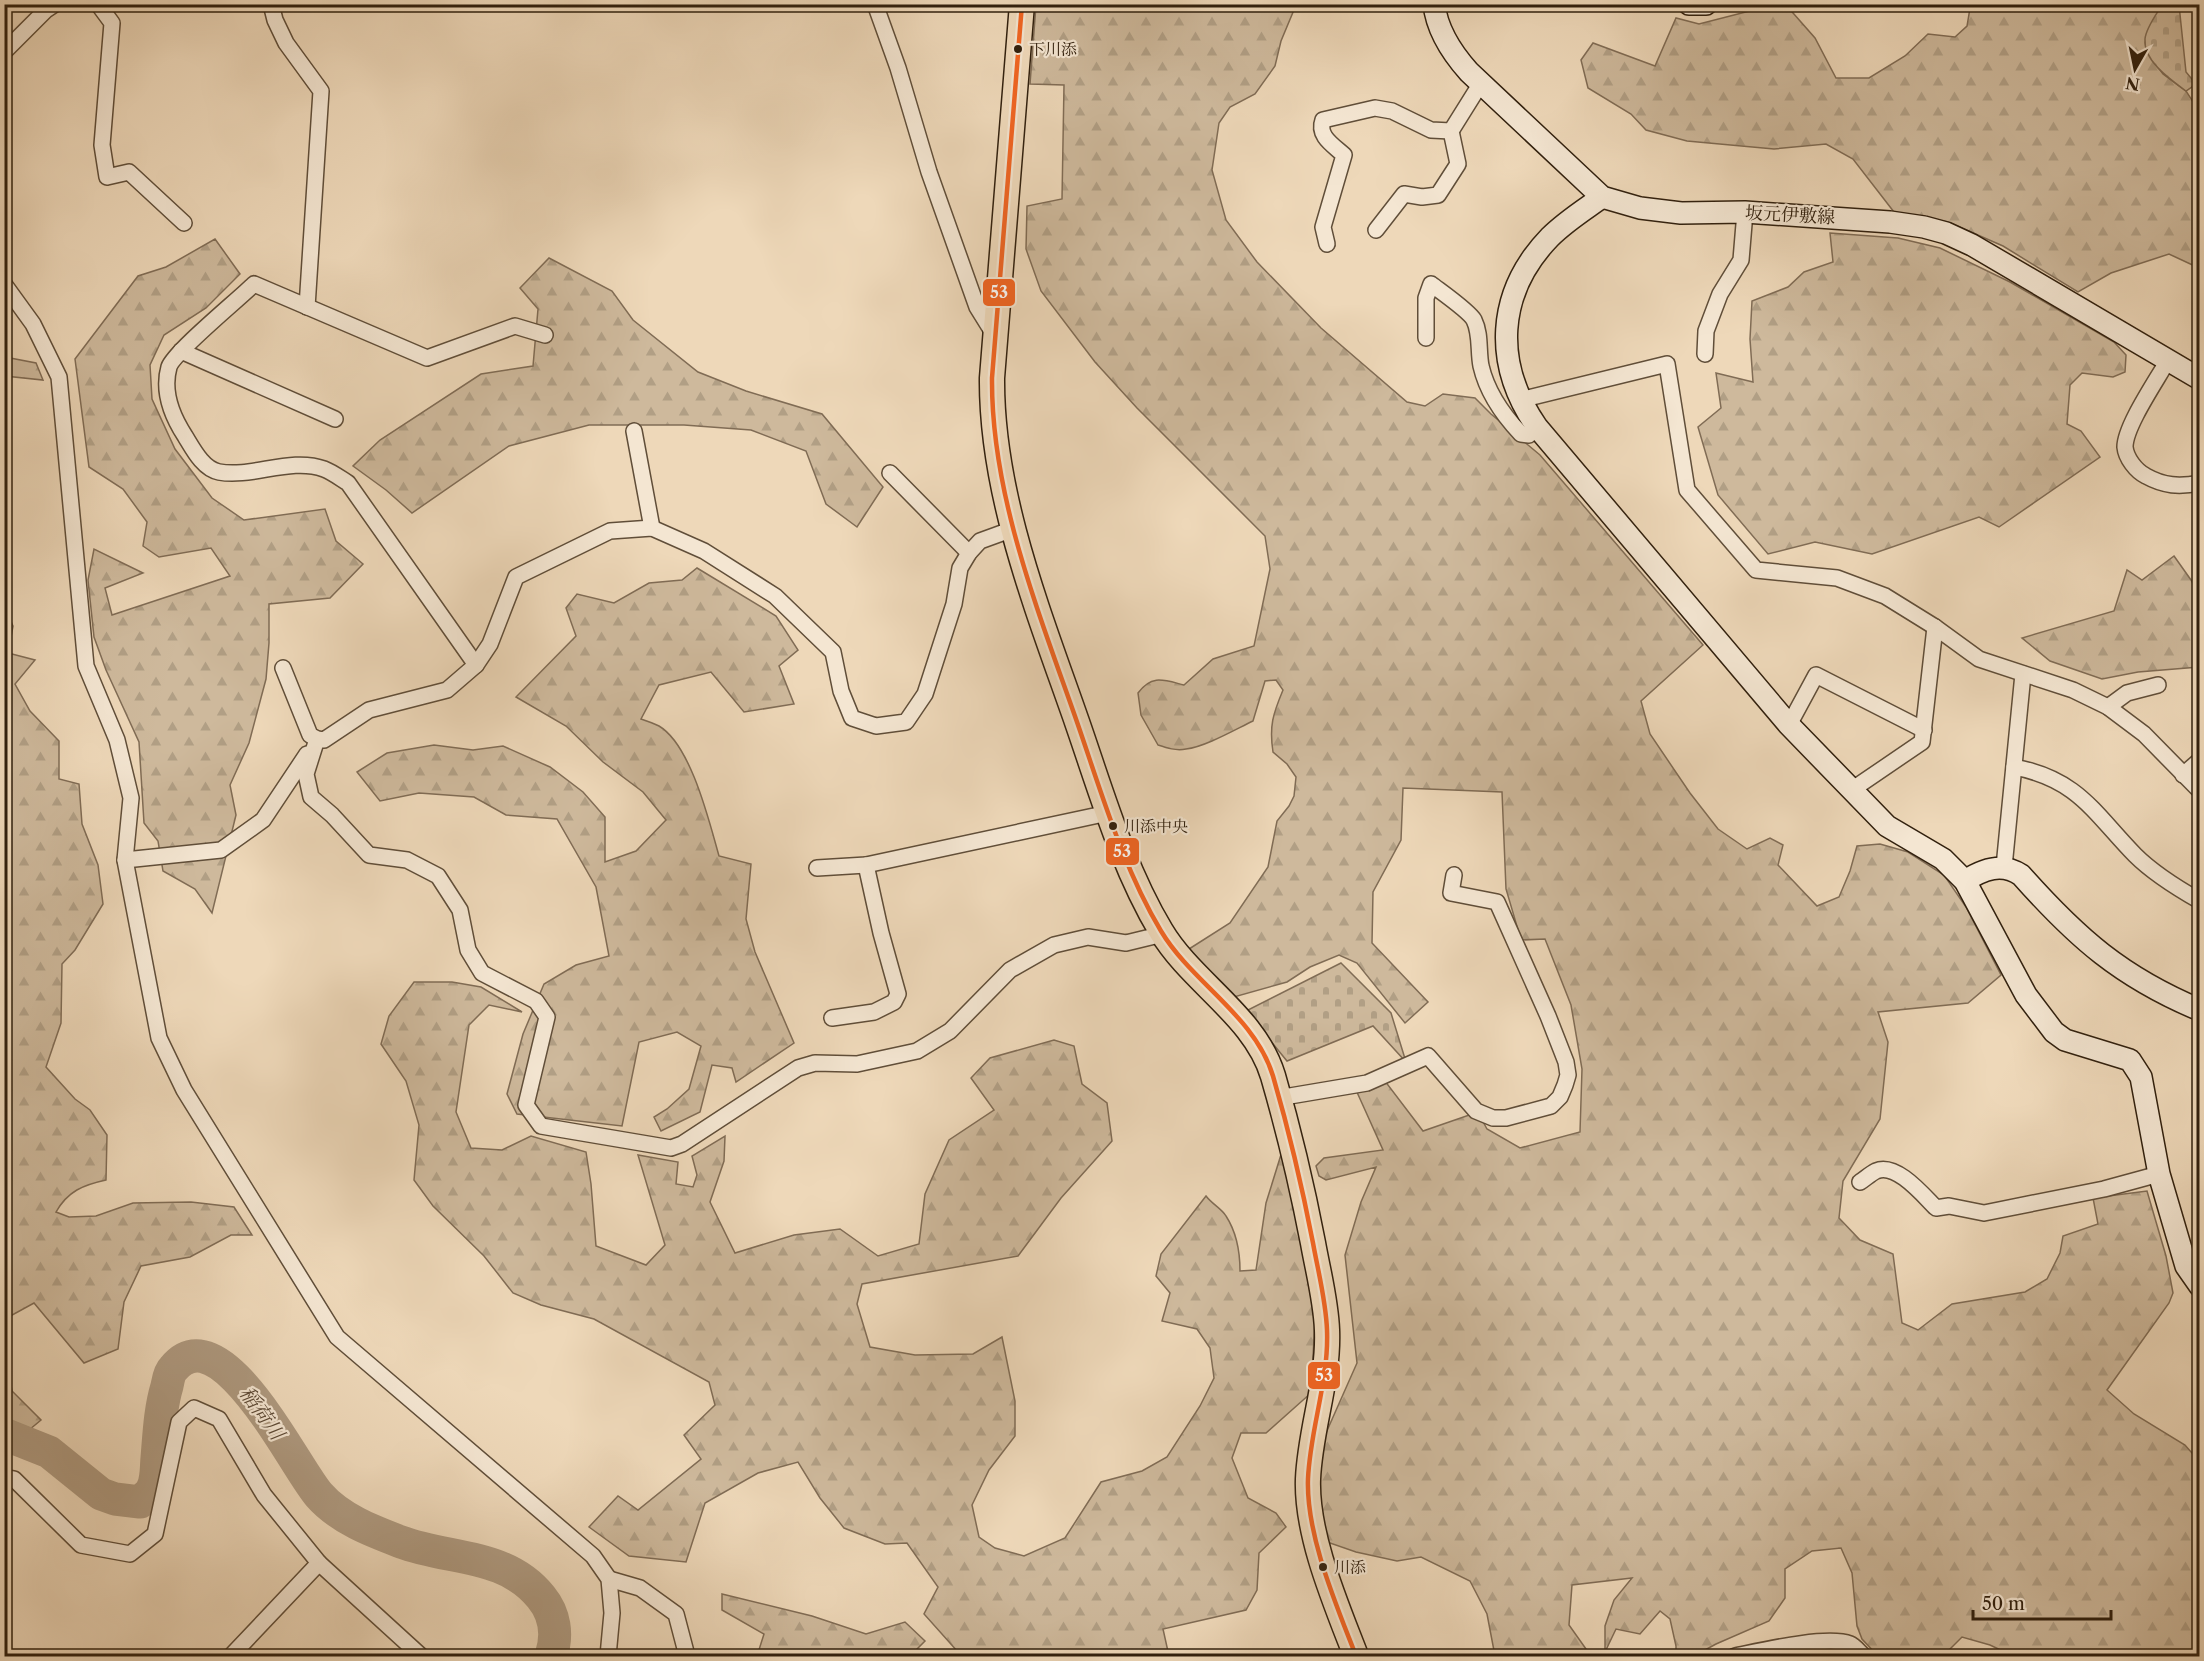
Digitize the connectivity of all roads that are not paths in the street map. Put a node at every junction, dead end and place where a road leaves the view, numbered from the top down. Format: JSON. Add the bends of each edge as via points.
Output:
{"nodes":[{"id":1,"x":55,"y":4,"type":"edge"},
{"id":2,"x":98,"y":4,"type":"edge"},
{"id":3,"x":271,"y":4,"type":"edge"},
{"id":4,"x":875,"y":4,"type":"edge"},
{"id":5,"x":1022,"y":4,"type":"edge"},
{"id":6,"x":1434,"y":4,"type":"edge"},
{"id":7,"x":1689,"y":4,"type":"edge"},
{"id":8,"x":1706,"y":4,"type":"edge"},
{"id":9,"x":4,"y":52,"type":"edge"},
{"id":10,"x":1481,"y":83,"type":"junction"},
{"id":11,"x":1451,"y":131,"type":"junction"},
{"id":12,"x":1602,"y":197,"type":"junction"},
{"id":13,"x":1744,"y":212,"type":"junction"},
{"id":14,"x":184,"y":223,"type":"dead end"},
{"id":15,"x":1376,"y":230,"type":"dead end"},
{"id":16,"x":1327,"y":244,"type":"dead end"},
{"id":17,"x":4,"y":284,"type":"edge"},
{"id":18,"x":307,"y":307,"type":"junction"},
{"id":19,"x":545,"y":335,"type":"dead end"},
{"id":20,"x":995,"y":336,"type":"junction"},
{"id":21,"x":1426,"y":338,"type":"dead end"},
{"id":22,"x":181,"y":351,"type":"junction"},
{"id":23,"x":1705,"y":354,"type":"dead end"},
{"id":24,"x":2168,"y":360,"type":"junction"},
{"id":25,"x":2199,"y":379,"type":"edge"},
{"id":26,"x":1520,"y":399,"type":"junction"},
{"id":27,"x":335,"y":419,"type":"dead end"},
{"id":28,"x":1537,"y":427,"type":"junction"},
{"id":29,"x":634,"y":431,"type":"dead end"},
{"id":30,"x":890,"y":473,"type":"dead end"},
{"id":31,"x":2199,"y":483,"type":"edge"},
{"id":32,"x":652,"y":528,"type":"junction"},
{"id":33,"x":1013,"y":529,"type":"junction"},
{"id":34,"x":969,"y":553,"type":"junction"},
{"id":35,"x":1935,"y":627,"type":"junction"},
{"id":36,"x":476,"y":665,"type":"junction"},
{"id":37,"x":283,"y":668,"type":"dead end"},
{"id":38,"x":2024,"y":674,"type":"junction"},
{"id":39,"x":2158,"y":685,"type":"dead end"},
{"id":40,"x":2108,"y":707,"type":"junction"},
{"id":41,"x":1789,"y":725,"type":"junction"},
{"id":42,"x":1924,"y":730,"type":"junction"},
{"id":43,"x":317,"y":739,"type":"junction"},
{"id":44,"x":2199,"y":760,"type":"edge"},
{"id":45,"x":2014,"y":767,"type":"junction"},
{"id":46,"x":2183,"y":775,"type":"junction"},
{"id":47,"x":1853,"y":789,"type":"junction"},
{"id":48,"x":2199,"y":791,"type":"edge"},
{"id":49,"x":1108,"y":813,"type":"junction"},
{"id":50,"x":125,"y":860,"type":"junction"},
{"id":51,"x":866,"y":865,"type":"junction"},
{"id":52,"x":2004,"y":867,"type":"junction"},
{"id":53,"x":817,"y":868,"type":"dead end"},
{"id":54,"x":1454,"y":875,"type":"dead end"},
{"id":55,"x":1965,"y":881,"type":"junction"},
{"id":56,"x":2199,"y":902,"type":"edge"},
{"id":57,"x":1163,"y":934,"type":"junction"},
{"id":58,"x":2199,"y":1010,"type":"edge"},
{"id":59,"x":832,"y":1018,"type":"dead end"},
{"id":60,"x":1278,"y":1098,"type":"junction"},
{"id":61,"x":2159,"y":1174,"type":"junction"},
{"id":62,"x":1860,"y":1182,"type":"dead end"},
{"id":63,"x":2199,"y":1286,"type":"edge"},
{"id":64,"x":4,"y":1477,"type":"edge"},
{"id":65,"x":318,"y":1563,"type":"junction"},
{"id":66,"x":609,"y":1579,"type":"junction"},
{"id":67,"x":231,"y":1656,"type":"edge"},
{"id":68,"x":421,"y":1656,"type":"edge"},
{"id":69,"x":608,"y":1656,"type":"edge"},
{"id":70,"x":687,"y":1656,"type":"edge"},
{"id":71,"x":1356,"y":1656,"type":"edge"},
{"id":72,"x":1735,"y":1656,"type":"edge"},
{"id":73,"x":1864,"y":1656,"type":"edge"}],
"edges":[{"from":1,"to":9,"type":"street"},
{"from":2,"to":14,"type":"street","via":[[112,23],[102,145],[107,177],[129,172]]},
{"from":3,"to":18,"type":"street","via":[[286,43],[321,91]]},
{"from":4,"to":20,"type":"street","via":[[977,307]]},
{"from":5,"to":20,"type":"main road"},
{"from":6,"to":10,"type":"street","name":"坂元伊敷線","via":[[1439,26],[1454,55]]},
{"from":7,"to":8,"type":"street"},
{"from":10,"to":11,"type":"street"},
{"from":10,"to":12,"type":"street","name":"坂元伊敷線"},
{"from":11,"to":15,"type":"street","via":[[1458,165],[1438,195],[1404,194]]},
{"from":11,"to":16,"type":"street","via":[[1431,129],[1392,111],[1375,108],[1323,120],[1323,135],[1344,155],[1323,227]]},
{"from":12,"to":13,"type":"street","name":"坂元伊敷線","via":[[1640,208],[1681,213]]},
{"from":12,"to":26,"type":"street","via":[[1549,238],[1514,291],[1507,342],[1511,375]]},
{"from":13,"to":23,"type":"street","via":[[1741,260],[1720,294],[1706,331]]},
{"from":13,"to":24,"type":"street","name":"坂元伊敷線","via":[[1879,221],[1946,233]]},
{"from":17,"to":50,"type":"street","via":[[33,324],[59,377],[86,666],[117,740],[131,798]]},
{"from":18,"to":19,"type":"street","via":[[427,358],[515,326]]},
{"from":18,"to":22,"type":"street","via":[[254,284]]},
{"from":20,"to":33,"type":"main road","via":[[992,408]]},
{"from":21,"to":28,"type":"street","via":[[1426,298],[1431,284],[1473,318],[1481,366],[1505,417],[1521,434],[1529,435]]},
{"from":22,"to":27,"type":"street"},
{"from":22,"to":36,"type":"street","via":[[169,365],[166,388],[175,420],[201,461],[216,472],[290,465],[322,469],[348,483]]},
{"from":24,"to":25,"type":"street","name":"坂元伊敷線"},
{"from":24,"to":31,"type":"street","via":[[2134,420],[2125,445],[2127,456],[2142,474],[2162,484]]},
{"from":26,"to":28,"type":"street"},
{"from":26,"to":35,"type":"street","via":[[1667,364],[1687,490],[1756,570],[1837,578],[1885,596]]},
{"from":28,"to":41,"type":"street"},
{"from":29,"to":32,"type":"street"},
{"from":30,"to":34,"type":"street"},
{"from":32,"to":34,"type":"street","via":[[704,551],[775,596],[832,652],[852,718],[876,726],[906,722],[925,694],[954,604],[960,568]]},
{"from":32,"to":36,"type":"street","via":[[610,531],[516,577],[490,644]]},
{"from":33,"to":34,"type":"street","via":[[980,541]]},
{"from":33,"to":49,"type":"main road"},
{"from":35,"to":38,"type":"street","via":[[1979,659]]},
{"from":35,"to":42,"type":"street"},
{"from":36,"to":43,"type":"street","via":[[447,690],[369,711],[324,740]]},
{"from":37,"to":43,"type":"street","via":[[310,735]]},
{"from":38,"to":40,"type":"street","via":[[2073,690]]},
{"from":38,"to":45,"type":"street"},
{"from":39,"to":40,"type":"street","via":[[2127,693]]},
{"from":40,"to":46,"type":"street","via":[[2144,734]]},
{"from":41,"to":42,"type":"street","via":[[1816,675]]},
{"from":41,"to":47,"type":"street"},
{"from":42,"to":47,"type":"street","via":[[1922,742]]},
{"from":43,"to":50,"type":"street","via":[[263,820],[221,850]]},
{"from":43,"to":57,"type":"street","via":[[306,774],[310,797],[369,855],[407,860],[438,876],[460,910],[468,950],[482,973],[536,1001],[547,1017],[526,1105],[541,1126],[671,1148],[798,1068],[815,1063],[856,1064],[917,1051],[950,1031],[1010,970],[1054,945],[1088,937],[1126,944]]},
{"from":44,"to":46,"type":"street"},
{"from":45,"to":52,"type":"street"},
{"from":45,"to":56,"type":"street","via":[[2057,779],[2085,800],[2136,857]]},
{"from":46,"to":48,"type":"street"},
{"from":47,"to":55,"type":"street","via":[[1887,826],[1943,858]]},
{"from":49,"to":51,"type":"street"},
{"from":49,"to":57,"type":"main road"},
{"from":50,"to":66,"type":"street","via":[[159,1038],[184,1090],[337,1338],[593,1556]]},
{"from":51,"to":53,"type":"street"},
{"from":51,"to":59,"type":"street","via":[[898,994],[894,1002],[874,1012]]},
{"from":52,"to":55,"type":"street"},
{"from":52,"to":58,"type":"street","via":[[2021,875],[2102,956],[2140,982]]},
{"from":54,"to":60,"type":"street","via":[[1451,893],[1497,902],[1566,1062],[1568,1075],[1560,1097],[1551,1106],[1493,1118],[1476,1111],[1428,1056],[1367,1083]]},
{"from":55,"to":61,"type":"street","via":[[2026,994],[2054,1032],[2065,1040],[2130,1060],[2136,1067]]},
{"from":57,"to":60,"type":"main road","via":[[1257,1044],[1272,1072]]},
{"from":60,"to":71,"type":"main road","via":[[1299,1172],[1327,1327],[1308,1502],[1333,1597]]},
{"from":61,"to":62,"type":"street","via":[[1984,1213],[1949,1206],[1936,1208],[1893,1171],[1877,1170]]},
{"from":61,"to":63,"type":"street","via":[[2187,1266]]},
{"from":64,"to":65,"type":"street","via":[[14,1479],[81,1545],[130,1554],[155,1534],[179,1422],[194,1408],[219,1419],[264,1495]]},
{"from":65,"to":67,"type":"street"},
{"from":65,"to":68,"type":"street"},
{"from":66,"to":69,"type":"street","via":[[612,1613]]},
{"from":66,"to":70,"type":"street","via":[[639,1588],[676,1614]]},
{"from":72,"to":73,"type":"street","via":[[1833,1642],[1851,1644]]}]}
